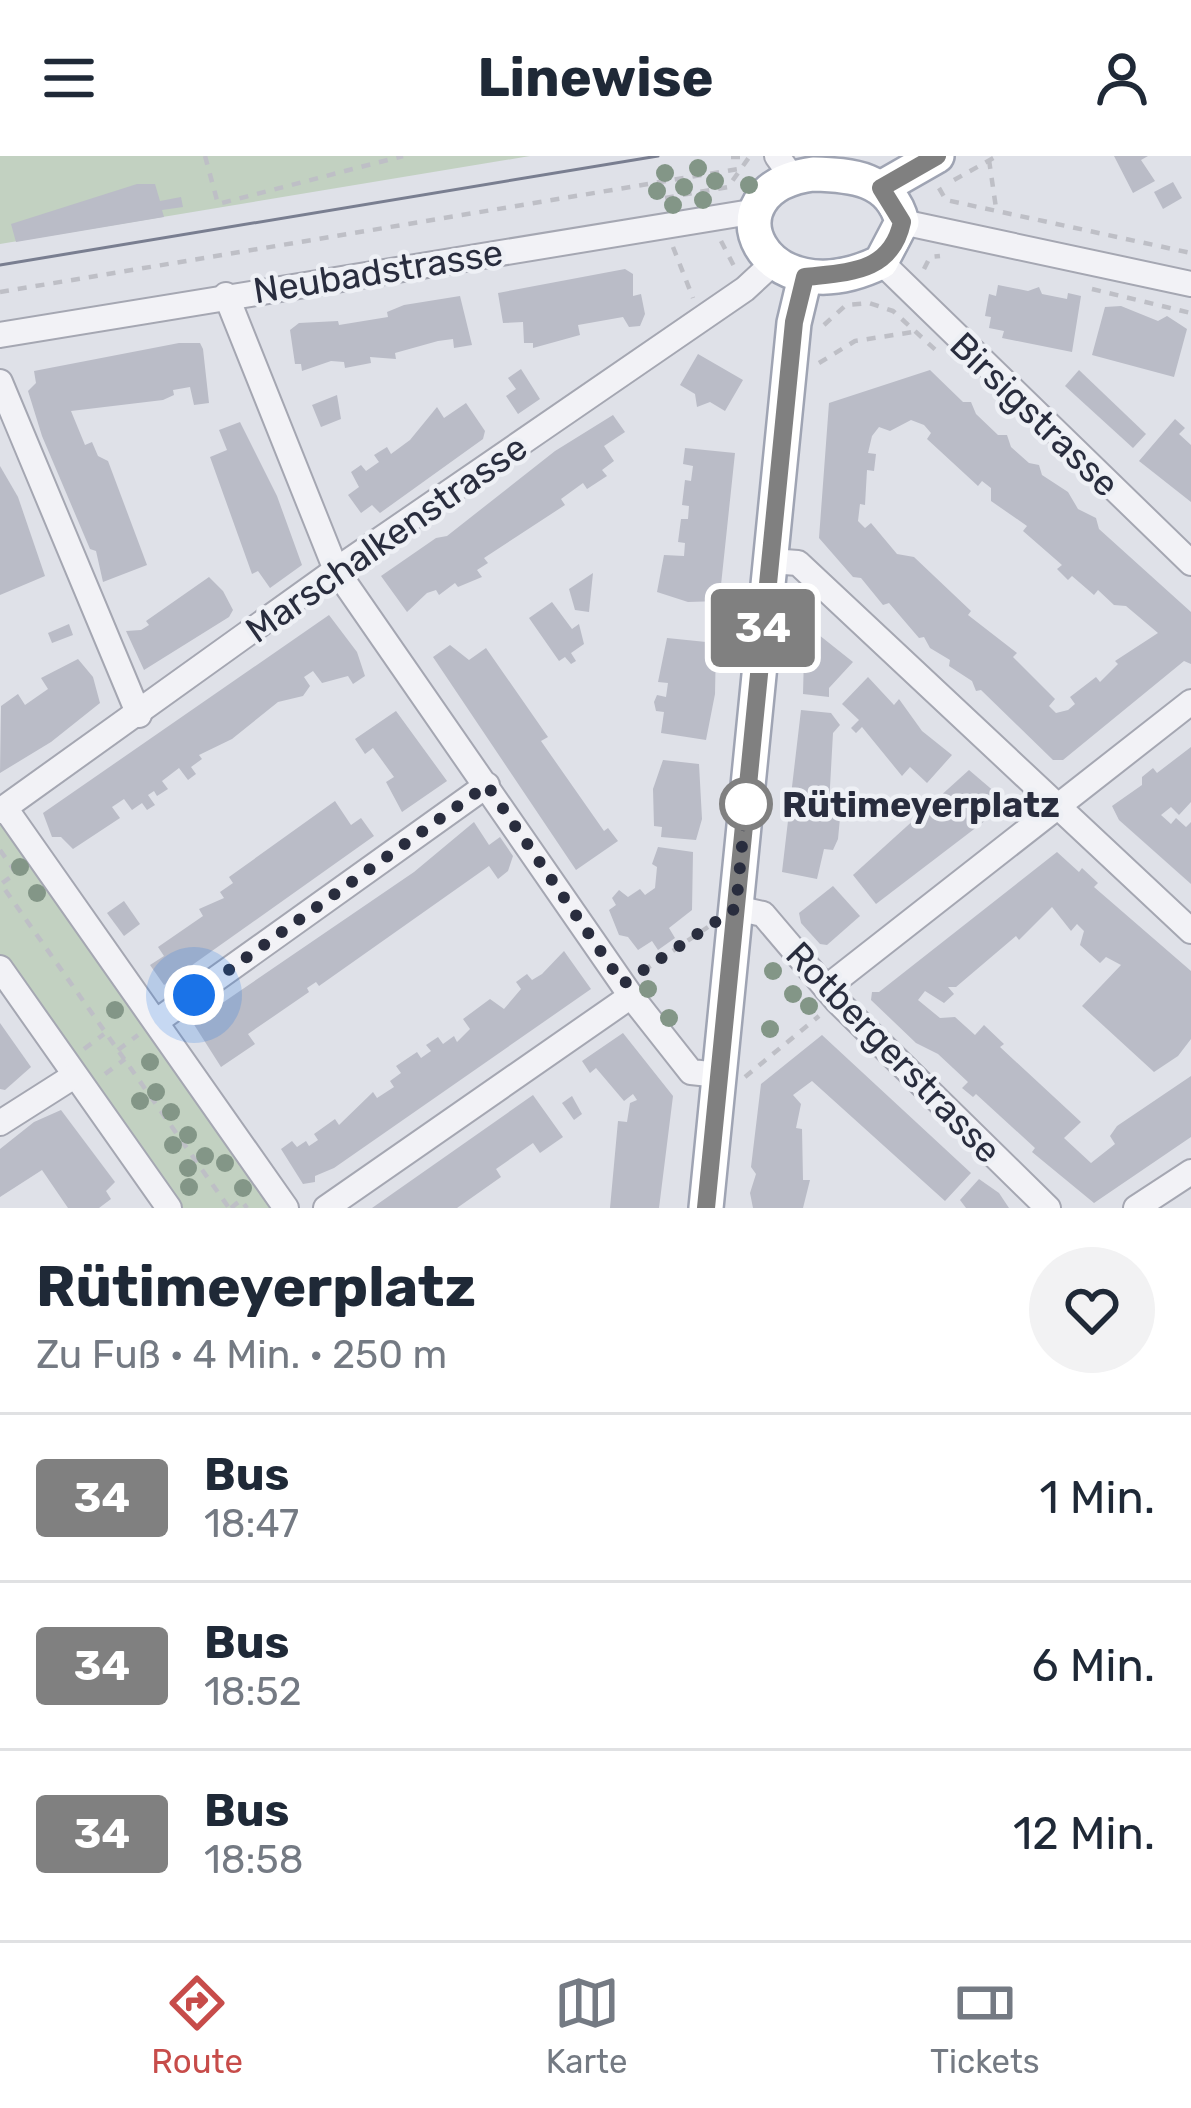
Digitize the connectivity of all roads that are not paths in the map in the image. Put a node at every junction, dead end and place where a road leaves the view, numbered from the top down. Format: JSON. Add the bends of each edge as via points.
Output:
{"nodes":[{"id":1,"x":937,"y":156,"type":"edge"},
{"id":2,"x":784,"y":166,"type":"edge"},
{"id":3,"x":881,"y":188,"type":"junction"},
{"id":4,"x":758,"y":212,"type":"junction"},
{"id":5,"x":902,"y":222,"type":"junction"},
{"id":6,"x":881,"y":262,"type":"junction"},
{"id":7,"x":772,"y":264,"type":"junction"},
{"id":8,"x":805,"y":277,"type":"junction"},
{"id":9,"x":1191,"y":284,"type":"edge"},
{"id":10,"x":226,"y":296,"type":"junction"},
{"id":11,"x":0,"y":335,"type":"edge"},
{"id":12,"x":0,"y":382,"type":"edge"},
{"id":13,"x":770,"y":562,"type":"junction"},
{"id":14,"x":1191,"y":563,"type":"edge"},
{"id":15,"x":336,"y":570,"type":"junction"},
{"id":16,"x":1191,"y":702,"type":"edge"},
{"id":17,"x":139,"y":715,"type":"junction"},
{"id":18,"x":487,"y":785,"type":"junction"},
{"id":19,"x":1057,"y":807,"type":"junction"},
{"id":20,"x":3,"y":810,"type":"edge"},
{"id":21,"x":736,"y":908,"type":"junction"},
{"id":22,"x":1191,"y":931,"type":"edge"},
{"id":23,"x":0,"y":968,"type":"edge"},
{"id":24,"x":627,"y":990,"type":"junction"},
{"id":25,"x":832,"y":994,"type":"junction"},
{"id":26,"x":157,"y":1021,"type":"junction"},
{"id":27,"x":719,"y":1075,"type":"junction"},
{"id":28,"x":74,"y":1076,"type":"junction"},
{"id":29,"x":0,"y":1123,"type":"edge"},
{"id":30,"x":1191,"y":1172,"type":"edge"},
{"id":31,"x":169,"y":1208,"type":"edge"},
{"id":32,"x":286,"y":1208,"type":"edge"},
{"id":33,"x":326,"y":1208,"type":"edge"},
{"id":34,"x":706,"y":1208,"type":"edge"},
{"id":35,"x":1048,"y":1208,"type":"edge"},
{"id":36,"x":1136,"y":1208,"type":"edge"}],
"edges":[{"from":1,"to":3,"type":"main road"},
{"from":2,"to":3,"type":"main road"},
{"from":2,"to":4,"type":"main road"},
{"from":3,"to":5,"type":"main road"},
{"from":4,"to":7,"type":"main road","via":[[756,241]]},
{"from":4,"to":10,"type":"street","name":"Neubadstrasse"},
{"from":5,"to":6,"type":"main road"},
{"from":5,"to":9,"type":"street"},
{"from":6,"to":8,"type":"main road"},
{"from":6,"to":14,"type":"street","name":"Birsigstrasse"},
{"from":7,"to":8,"type":"main road"},
{"from":7,"to":15,"type":"street","name":"Marschalkenstrasse"},
{"from":8,"to":13,"type":"main road"},
{"from":10,"to":11,"type":"street","name":"Neubadstrasse"},
{"from":10,"to":15,"type":"street"},
{"from":12,"to":17,"type":"street"},
{"from":13,"to":19,"type":"street","via":[[798,563]]},
{"from":13,"to":21,"type":"main road"},
{"from":15,"to":17,"type":"street","name":"Marschalkenstrasse"},
{"from":15,"to":18,"type":"street"},
{"from":16,"to":19,"type":"street"},
{"from":17,"to":20,"type":"street","name":"Marschalkenstrasse"},
{"from":18,"to":24,"type":"street"},
{"from":18,"to":26,"type":"street"},
{"from":19,"to":22,"type":"street"},
{"from":19,"to":25,"type":"street"},
{"from":20,"to":26,"type":"street"},
{"from":21,"to":25,"type":"street","name":"Rotbergerstrasse","via":[[763,914]]},
{"from":21,"to":27,"type":"main road"},
{"from":23,"to":28,"type":"street"},
{"from":24,"to":27,"type":"street","via":[[692,1072]]},
{"from":24,"to":33,"type":"street"},
{"from":25,"to":35,"type":"street","name":"Rotbergerstrasse"},
{"from":26,"to":32,"type":"street"},
{"from":27,"to":34,"type":"main road"},
{"from":28,"to":29,"type":"street"},
{"from":28,"to":31,"type":"street"},
{"from":30,"to":36,"type":"street"}]}
